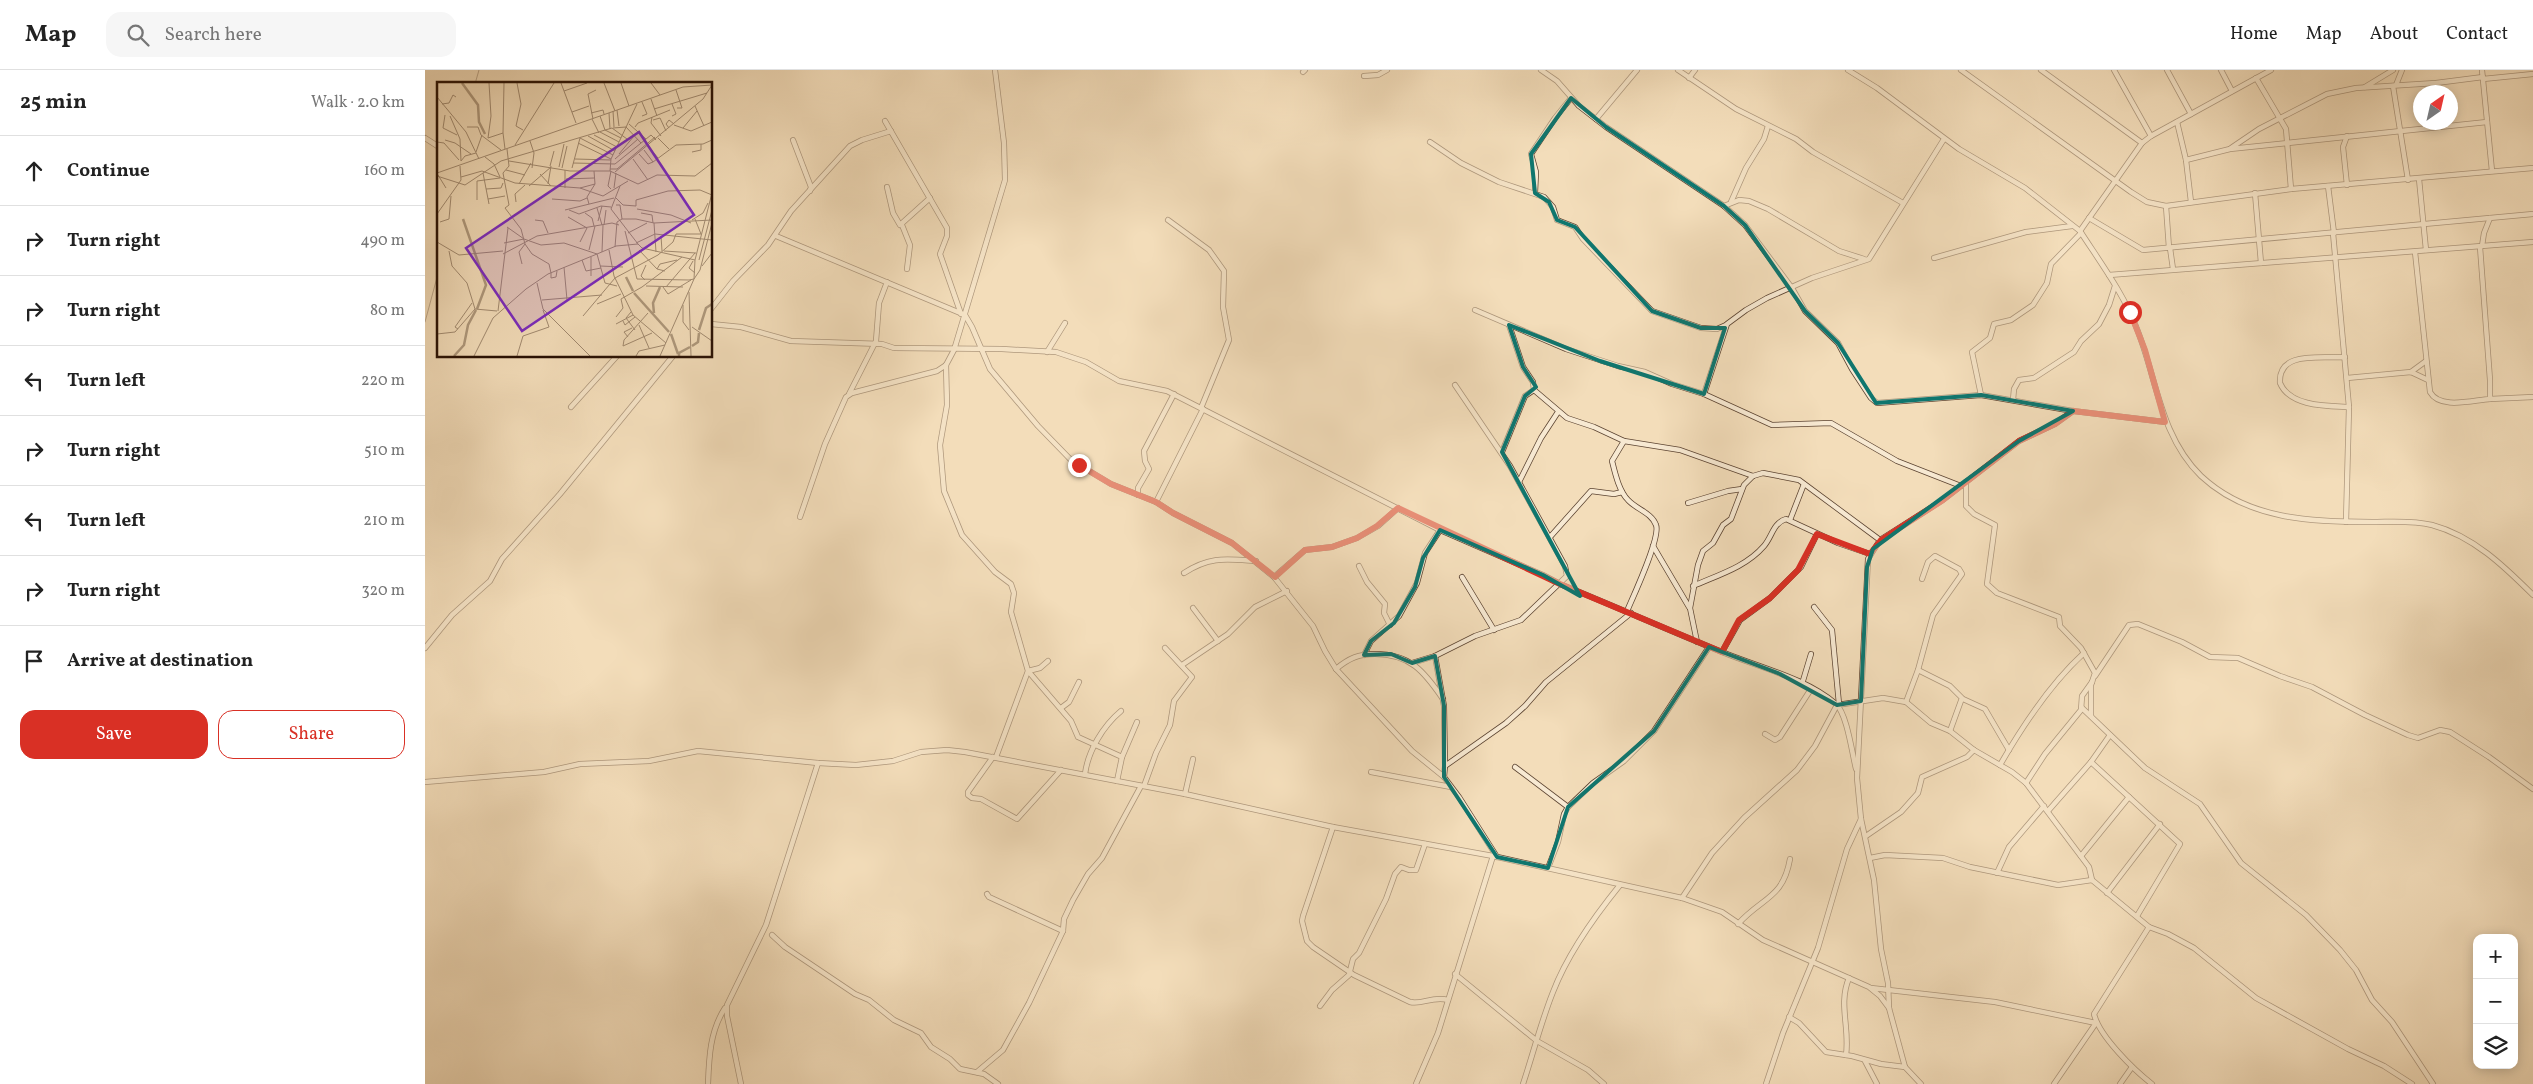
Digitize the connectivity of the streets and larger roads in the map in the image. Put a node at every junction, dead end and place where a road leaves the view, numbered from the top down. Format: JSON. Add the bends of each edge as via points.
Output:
{"nodes":[{"id":1,"x":995,"y":70,"type":"edge"},
{"id":2,"x":1387,"y":70,"type":"edge"},
{"id":3,"x":1541,"y":70,"type":"edge"},
{"id":4,"x":1637,"y":70,"type":"edge"},
{"id":5,"x":1677,"y":70,"type":"edge"},
{"id":6,"x":1695,"y":70,"type":"edge"},
{"id":7,"x":1847,"y":70,"type":"edge"},
{"id":8,"x":1961,"y":70,"type":"edge"},
{"id":9,"x":2041,"y":70,"type":"edge"},
{"id":10,"x":2114,"y":70,"type":"edge"},
{"id":11,"x":2167,"y":70,"type":"edge"},
{"id":12,"x":2221,"y":70,"type":"edge"},
{"id":13,"x":2271,"y":70,"type":"edge"},
{"id":14,"x":2393,"y":70,"type":"edge"},
{"id":15,"x":2402,"y":70,"type":"edge"},
{"id":16,"x":2482,"y":70,"type":"edge"},
{"id":17,"x":2533,"y":74,"type":"edge"},
{"id":18,"x":1364,"y":76,"type":"dead end"},
{"id":19,"x":1689,"y":78,"type":"junction"},
{"id":20,"x":2256,"y":78,"type":"junction"},
{"id":21,"x":2483,"y":78,"type":"junction"},
{"id":22,"x":2395,"y":85,"type":"junction"},
{"id":23,"x":2364,"y":87,"type":"junction"},
{"id":24,"x":2232,"y":91,"type":"junction"},
{"id":25,"x":1571,"y":98,"type":"junction"},
{"id":26,"x":2191,"y":114,"type":"junction"},
{"id":27,"x":2280,"y":118,"type":"junction"},
{"id":28,"x":1596,"y":119,"type":"junction"},
{"id":29,"x":885,"y":121,"type":"dead end"},
{"id":30,"x":2177,"y":122,"type":"junction"},
{"id":31,"x":2487,"y":122,"type":"junction"},
{"id":32,"x":1768,"y":126,"type":"junction"},
{"id":33,"x":2399,"y":130,"type":"junction"},
{"id":34,"x":891,"y":131,"type":"junction"},
{"id":35,"x":2151,"y":136,"type":"junction"},
{"id":36,"x":2347,"y":136,"type":"junction"},
{"id":37,"x":425,"y":138,"type":"edge"},
{"id":38,"x":793,"y":140,"type":"dead end"},
{"id":39,"x":1944,"y":140,"type":"junction"},
{"id":40,"x":1430,"y":142,"type":"dead end"},
{"id":41,"x":2286,"y":143,"type":"junction"},
{"id":42,"x":2142,"y":144,"type":"junction"},
{"id":43,"x":437,"y":146,"type":"edge"},
{"id":44,"x":2230,"y":149,"type":"junction"},
{"id":45,"x":2186,"y":160,"type":"junction"},
{"id":46,"x":2533,"y":168,"type":"edge"},
{"id":47,"x":2492,"y":171,"type":"junction"},
{"id":48,"x":2419,"y":179,"type":"junction"},
{"id":49,"x":2115,"y":180,"type":"junction"},
{"id":50,"x":2408,"y":180,"type":"junction"},
{"id":51,"x":2347,"y":184,"type":"junction"},
{"id":52,"x":2328,"y":186,"type":"junction"},
{"id":53,"x":887,"y":187,"type":"dead end"},
{"id":54,"x":2291,"y":189,"type":"junction"},
{"id":55,"x":810,"y":190,"type":"junction"},
{"id":56,"x":1535,"y":193,"type":"junction"},
{"id":57,"x":2255,"y":194,"type":"junction"},
{"id":58,"x":930,"y":198,"type":"junction"},
{"id":59,"x":1731,"y":202,"type":"junction"},
{"id":60,"x":2191,"y":202,"type":"junction"},
{"id":61,"x":1903,"y":203,"type":"junction"},
{"id":62,"x":1724,"y":206,"type":"junction"},
{"id":63,"x":2166,"y":206,"type":"junction"},
{"id":64,"x":2532,"y":215,"type":"edge"},
{"id":65,"x":2089,"y":218,"type":"junction"},
{"id":66,"x":2490,"y":218,"type":"junction"},
{"id":67,"x":1168,"y":220,"type":"dead end"},
{"id":68,"x":2533,"y":221,"type":"edge"},
{"id":69,"x":2422,"y":224,"type":"junction"},
{"id":70,"x":902,"y":225,"type":"junction"},
{"id":71,"x":2072,"y":226,"type":"junction"},
{"id":72,"x":2080,"y":232,"type":"junction"},
{"id":73,"x":2333,"y":233,"type":"junction"},
{"id":74,"x":776,"y":236,"type":"junction"},
{"id":75,"x":2260,"y":240,"type":"junction"},
{"id":76,"x":2533,"y":242,"type":"edge"},
{"id":77,"x":2481,"y":246,"type":"junction"},
{"id":78,"x":2170,"y":248,"type":"junction"},
{"id":79,"x":2426,"y":250,"type":"junction"},
{"id":80,"x":2415,"y":252,"type":"junction"},
{"id":81,"x":2335,"y":257,"type":"junction"},
{"id":82,"x":1934,"y":258,"type":"dead end"},
{"id":83,"x":1869,"y":259,"type":"junction"},
{"id":84,"x":2261,"y":263,"type":"junction"},
{"id":85,"x":907,"y":269,"type":"dead end"},
{"id":86,"x":2173,"y":269,"type":"junction"},
{"id":87,"x":2109,"y":275,"type":"junction"},
{"id":88,"x":887,"y":282,"type":"junction"},
{"id":89,"x":2115,"y":286,"type":"junction"},
{"id":90,"x":1791,"y":288,"type":"junction"},
{"id":91,"x":713,"y":298,"type":"edge"},
{"id":92,"x":718,"y":300,"type":"junction"},
{"id":93,"x":713,"y":306,"type":"edge"},
{"id":94,"x":1475,"y":310,"type":"dead end"},
{"id":95,"x":963,"y":315,"type":"junction"},
{"id":96,"x":1065,"y":323,"type":"dead end"},
{"id":97,"x":713,"y":324,"type":"edge"},
{"id":98,"x":1727,"y":324,"type":"junction"},
{"id":99,"x":1509,"y":325,"type":"junction"},
{"id":100,"x":874,"y":344,"type":"junction"},
{"id":101,"x":955,"y":350,"type":"junction"},
{"id":102,"x":982,"y":350,"type":"junction"},
{"id":103,"x":1047,"y":352,"type":"junction"},
{"id":104,"x":2345,"y":356,"type":"junction"},
{"id":105,"x":615,"y":358,"type":"edge"},
{"id":106,"x":671,"y":358,"type":"edge"},
{"id":107,"x":2427,"y":361,"type":"junction"},
{"id":108,"x":946,"y":365,"type":"junction"},
{"id":109,"x":2411,"y":372,"type":"junction"},
{"id":110,"x":2347,"y":378,"type":"junction"},
{"id":111,"x":2429,"y":380,"type":"junction"},
{"id":112,"x":1455,"y":385,"type":"dead end"},
{"id":113,"x":1534,"y":390,"type":"junction"},
{"id":114,"x":849,"y":394,"type":"junction"},
{"id":115,"x":1174,"y":394,"type":"junction"},
{"id":116,"x":1704,"y":394,"type":"junction"},
{"id":117,"x":1981,"y":395,"type":"junction"},
{"id":118,"x":2533,"y":397,"type":"edge"},
{"id":119,"x":2489,"y":399,"type":"junction"},
{"id":120,"x":2013,"y":400,"type":"junction"},
{"id":121,"x":571,"y":407,"type":"dead end"},
{"id":122,"x":2349,"y":407,"type":"junction"},
{"id":123,"x":1202,"y":408,"type":"junction"},
{"id":124,"x":2073,"y":411,"type":"junction"},
{"id":125,"x":1559,"y":412,"type":"junction"},
{"id":126,"x":2165,"y":422,"type":"junction"},
{"id":127,"x":1624,"y":442,"type":"junction"},
{"id":128,"x":1501,"y":452,"type":"junction"},
{"id":129,"x":1753,"y":476,"type":"junction"},
{"id":130,"x":1519,"y":482,"type":"junction"},
{"id":131,"x":1966,"y":482,"type":"junction"},
{"id":132,"x":1804,"y":484,"type":"junction"},
{"id":133,"x":1961,"y":486,"type":"junction"},
{"id":134,"x":1742,"y":489,"type":"junction"},
{"id":135,"x":1623,"y":492,"type":"junction"},
{"id":136,"x":1138,"y":495,"type":"junction"},
{"id":137,"x":1156,"y":502,"type":"junction"},
{"id":138,"x":1688,"y":503,"type":"dead end"},
{"id":139,"x":1398,"y":508,"type":"junction"},
{"id":140,"x":800,"y":517,"type":"dead end"},
{"id":141,"x":1789,"y":520,"type":"junction"},
{"id":142,"x":2345,"y":522,"type":"junction"},
{"id":143,"x":1440,"y":530,"type":"junction"},
{"id":144,"x":1817,"y":534,"type":"junction"},
{"id":145,"x":1550,"y":537,"type":"junction"},
{"id":146,"x":1881,"y":540,"type":"junction"},
{"id":147,"x":1653,"y":546,"type":"junction"},
{"id":148,"x":1870,"y":554,"type":"junction"},
{"id":149,"x":1256,"y":561,"type":"junction"},
{"id":150,"x":1359,"y":566,"type":"dead end"},
{"id":151,"x":1183,"y":573,"type":"dead end"},
{"id":152,"x":1275,"y":577,"type":"junction"},
{"id":153,"x":1461,"y":577,"type":"dead end"},
{"id":154,"x":1922,"y":579,"type":"dead end"},
{"id":155,"x":1560,"y":584,"type":"junction"},
{"id":156,"x":1693,"y":586,"type":"junction"},
{"id":157,"x":1287,"y":591,"type":"junction"},
{"id":158,"x":2533,"y":595,"type":"edge"},
{"id":159,"x":1814,"y":607,"type":"dead end"},
{"id":160,"x":1193,"y":608,"type":"dead end"},
{"id":161,"x":1690,"y":608,"type":"junction"},
{"id":162,"x":1629,"y":612,"type":"junction"},
{"id":163,"x":1390,"y":624,"type":"junction"},
{"id":164,"x":1494,"y":630,"type":"junction"},
{"id":165,"x":1218,"y":641,"type":"junction"},
{"id":166,"x":1697,"y":642,"type":"junction"},
{"id":167,"x":1709,"y":647,"type":"junction"},
{"id":168,"x":425,"y":648,"type":"edge"},
{"id":169,"x":1165,"y":648,"type":"dead end"},
{"id":170,"x":1722,"y":652,"type":"junction"},
{"id":171,"x":2085,"y":653,"type":"junction"},
{"id":172,"x":1811,"y":654,"type":"dead end"},
{"id":173,"x":1364,"y":655,"type":"junction"},
{"id":174,"x":1435,"y":656,"type":"junction"},
{"id":175,"x":1048,"y":662,"type":"dead end"},
{"id":176,"x":1412,"y":662,"type":"junction"},
{"id":177,"x":1182,"y":665,"type":"junction"},
{"id":178,"x":1336,"y":669,"type":"junction"},
{"id":179,"x":1918,"y":670,"type":"junction"},
{"id":180,"x":1028,"y":671,"type":"junction"},
{"id":181,"x":2095,"y":676,"type":"junction"},
{"id":182,"x":2092,"y":681,"type":"junction"},
{"id":183,"x":1079,"y":682,"type":"dead end"},
{"id":184,"x":1802,"y":684,"type":"junction"},
{"id":185,"x":1811,"y":689,"type":"junction"},
{"id":186,"x":1443,"y":699,"type":"junction"},
{"id":187,"x":1963,"y":700,"type":"junction"},
{"id":188,"x":1861,"y":701,"type":"junction"},
{"id":189,"x":1906,"y":702,"type":"junction"},
{"id":190,"x":1838,"y":704,"type":"junction"},
{"id":191,"x":1061,"y":708,"type":"junction"},
{"id":192,"x":2082,"y":708,"type":"junction"},
{"id":193,"x":1121,"y":711,"type":"dead end"},
{"id":194,"x":2091,"y":716,"type":"junction"},
{"id":195,"x":1137,"y":722,"type":"dead end"},
{"id":196,"x":1949,"y":731,"type":"junction"},
{"id":197,"x":1765,"y":734,"type":"dead end"},
{"id":198,"x":2110,"y":735,"type":"junction"},
{"id":199,"x":1095,"y":745,"type":"junction"},
{"id":200,"x":1974,"y":750,"type":"junction"},
{"id":201,"x":2009,"y":750,"type":"junction"},
{"id":202,"x":995,"y":757,"type":"junction"},
{"id":203,"x":1122,"y":757,"type":"junction"},
{"id":204,"x":1193,"y":760,"type":"dead end"},
{"id":205,"x":2091,"y":762,"type":"junction"},
{"id":206,"x":818,"y":763,"type":"junction"},
{"id":207,"x":2000,"y":765,"type":"junction"},
{"id":208,"x":1445,"y":766,"type":"junction"},
{"id":209,"x":1515,"y":767,"type":"dead end"},
{"id":210,"x":1856,"y":768,"type":"junction"},
{"id":211,"x":1061,"y":770,"type":"junction"},
{"id":212,"x":1371,"y":772,"type":"dead end"},
{"id":213,"x":1085,"y":774,"type":"junction"},
{"id":214,"x":1444,"y":777,"type":"junction"},
{"id":215,"x":1117,"y":780,"type":"junction"},
{"id":216,"x":425,"y":782,"type":"edge"},
{"id":217,"x":2026,"y":783,"type":"junction"},
{"id":218,"x":1143,"y":786,"type":"junction"},
{"id":219,"x":1451,"y":787,"type":"junction"},
{"id":220,"x":2533,"y":789,"type":"edge"},
{"id":221,"x":1185,"y":794,"type":"junction"},
{"id":222,"x":2129,"y":797,"type":"junction"},
{"id":223,"x":2044,"y":806,"type":"junction"},
{"id":224,"x":1568,"y":807,"type":"junction"},
{"id":225,"x":2048,"y":811,"type":"junction"},
{"id":226,"x":1861,"y":819,"type":"junction"},
{"id":227,"x":2160,"y":824,"type":"junction"},
{"id":228,"x":1333,"y":828,"type":"junction"},
{"id":229,"x":1866,"y":836,"type":"junction"},
{"id":230,"x":1425,"y":844,"type":"junction"},
{"id":231,"x":1495,"y":856,"type":"junction"},
{"id":232,"x":2081,"y":856,"type":"junction"},
{"id":233,"x":1870,"y":858,"type":"junction"},
{"id":234,"x":1790,"y":859,"type":"dead end"},
{"id":235,"x":1549,"y":868,"type":"junction"},
{"id":236,"x":1997,"y":872,"type":"junction"},
{"id":237,"x":2092,"y":880,"type":"junction"},
{"id":238,"x":1620,"y":885,"type":"junction"},
{"id":239,"x":2107,"y":893,"type":"junction"},
{"id":240,"x":987,"y":894,"type":"dead end"},
{"id":241,"x":1682,"y":898,"type":"junction"},
{"id":242,"x":2137,"y":916,"type":"junction"},
{"id":243,"x":1739,"y":924,"type":"junction"},
{"id":244,"x":2149,"y":927,"type":"junction"},
{"id":245,"x":1063,"y":931,"type":"junction"},
{"id":246,"x":772,"y":935,"type":"dead end"},
{"id":247,"x":1813,"y":961,"type":"junction"},
{"id":248,"x":1349,"y":971,"type":"junction"},
{"id":249,"x":1455,"y":974,"type":"junction"},
{"id":250,"x":1849,"y":978,"type":"junction"},
{"id":251,"x":1869,"y":988,"type":"junction"},
{"id":252,"x":1888,"y":989,"type":"junction"},
{"id":253,"x":1448,"y":1000,"type":"junction"},
{"id":254,"x":727,"y":1005,"type":"junction"},
{"id":255,"x":1320,"y":1006,"type":"dead end"},
{"id":256,"x":1889,"y":1008,"type":"junction"},
{"id":257,"x":1789,"y":1017,"type":"junction"},
{"id":258,"x":2096,"y":1023,"type":"junction"},
{"id":259,"x":1537,"y":1041,"type":"junction"},
{"id":260,"x":1847,"y":1055,"type":"junction"},
{"id":261,"x":1865,"y":1061,"type":"junction"},
{"id":262,"x":1905,"y":1067,"type":"junction"},
{"id":263,"x":2132,"y":1067,"type":"junction"},
{"id":264,"x":977,"y":1072,"type":"junction"},
{"id":265,"x":708,"y":1084,"type":"edge"},
{"id":266,"x":741,"y":1084,"type":"edge"},
{"id":267,"x":998,"y":1084,"type":"edge"},
{"id":268,"x":1416,"y":1084,"type":"edge"},
{"id":269,"x":1523,"y":1084,"type":"edge"},
{"id":270,"x":1604,"y":1084,"type":"edge"},
{"id":271,"x":1766,"y":1084,"type":"edge"},
{"id":272,"x":1877,"y":1084,"type":"edge"},
{"id":273,"x":1921,"y":1084,"type":"edge"},
{"id":274,"x":2053,"y":1084,"type":"edge"},
{"id":275,"x":2120,"y":1084,"type":"edge"},
{"id":276,"x":2153,"y":1084,"type":"edge"},
{"id":277,"x":2412,"y":1084,"type":"edge"},
{"id":278,"x":2433,"y":1084,"type":"edge"}],
"edges":[{"from":1,"to":95,"type":"street","via":[[1005,180]]},
{"from":2,"to":18,"type":"street","via":[[1378,76]]},
{"from":3,"to":25,"type":"street","via":[[1557,81]]},
{"from":4,"to":28,"type":"street"},
{"from":5,"to":19,"type":"street"},
{"from":6,"to":19,"type":"street"},
{"from":7,"to":39,"type":"street","via":[[1877,88]]},
{"from":8,"to":49,"type":"street"},
{"from":9,"to":42,"type":"street"},
{"from":10,"to":35,"type":"street"},
{"from":11,"to":26,"type":"street"},
{"from":12,"to":24,"type":"street"},
{"from":13,"to":20,"type":"street"},
{"from":14,"to":23,"type":"street"},
{"from":15,"to":22,"type":"street"},
{"from":16,"to":21,"type":"street"},
{"from":17,"to":21,"type":"street"},
{"from":19,"to":32,"type":"street"},
{"from":20,"to":24,"type":"street"},
{"from":20,"to":27,"type":"street"},
{"from":21,"to":22,"type":"street"},
{"from":21,"to":31,"type":"street"},
{"from":22,"to":23,"type":"street"},
{"from":22,"to":33,"type":"street"},
{"from":23,"to":27,"type":"street","via":[[2318,97]]},
{"from":24,"to":26,"type":"street"},
{"from":25,"to":28,"type":"street"},
{"from":25,"to":56,"type":"street","via":[[1531,154]]},
{"from":26,"to":30,"type":"street"},
{"from":27,"to":41,"type":"street","via":[[2286,129]]},
{"from":27,"to":44,"type":"street"},
{"from":28,"to":62,"type":"street","via":[[1659,165]]},
{"from":29,"to":34,"type":"street"},
{"from":30,"to":35,"type":"street"},
{"from":30,"to":45,"type":"street"},
{"from":31,"to":33,"type":"street"},
{"from":31,"to":47,"type":"street"},
{"from":32,"to":59,"type":"street"},
{"from":32,"to":61,"type":"street"},
{"from":33,"to":36,"type":"street"},
{"from":33,"to":50,"type":"street"},
{"from":34,"to":55,"type":"street","via":[[852,145]]},
{"from":34,"to":58,"type":"street"},
{"from":35,"to":42,"type":"street"},
{"from":36,"to":41,"type":"street"},
{"from":36,"to":51,"type":"street","via":[[2343,147]]},
{"from":37,"to":43,"type":"street"},
{"from":38,"to":55,"type":"street"},
{"from":39,"to":61,"type":"street"},
{"from":39,"to":71,"type":"street","via":[[2025,188]]},
{"from":40,"to":56,"type":"street","via":[[1461,163],[1499,182]]},
{"from":41,"to":44,"type":"street"},
{"from":41,"to":54,"type":"street"},
{"from":42,"to":49,"type":"street"},
{"from":44,"to":45,"type":"street"},
{"from":45,"to":60,"type":"street"},
{"from":46,"to":47,"type":"street"},
{"from":47,"to":48,"type":"street"},
{"from":48,"to":50,"type":"street"},
{"from":48,"to":69,"type":"street"},
{"from":49,"to":63,"type":"street","via":[[2147,202]]},
{"from":49,"to":65,"type":"street"},
{"from":50,"to":51,"type":"street"},
{"from":51,"to":52,"type":"street"},
{"from":52,"to":54,"type":"street"},
{"from":52,"to":73,"type":"street"},
{"from":53,"to":70,"type":"street","via":[[893,214]]},
{"from":54,"to":57,"type":"street"},
{"from":55,"to":74,"type":"street","via":[[791,211]]},
{"from":56,"to":98,"type":"street","via":[[1549,202],[1557,220],[1575,227],[1652,311],[1701,328],[1717,329]]},
{"from":57,"to":60,"type":"street"},
{"from":57,"to":75,"type":"street"},
{"from":58,"to":70,"type":"street"},
{"from":58,"to":95,"type":"street","via":[[948,231],[940,254]]},
{"from":59,"to":62,"type":"street"},
{"from":59,"to":83,"type":"street","via":[[1749,201],[1839,252]]},
{"from":60,"to":63,"type":"street"},
{"from":61,"to":83,"type":"street"},
{"from":62,"to":90,"type":"street","via":[[1745,225]]},
{"from":63,"to":78,"type":"street"},
{"from":64,"to":66,"type":"street"},
{"from":64,"to":68,"type":"street"},
{"from":65,"to":72,"type":"street"},
{"from":65,"to":78,"type":"street","via":[[2139,249]]},
{"from":66,"to":69,"type":"street"},
{"from":66,"to":77,"type":"street"},
{"from":67,"to":123,"type":"street","via":[[1209,250],[1225,271],[1223,307],[1229,340]]},
{"from":69,"to":73,"type":"street"},
{"from":69,"to":79,"type":"street"},
{"from":70,"to":85,"type":"street","via":[[910,245]]},
{"from":71,"to":72,"type":"street"},
{"from":71,"to":82,"type":"street","via":[[2026,232]]},
{"from":72,"to":87,"type":"street"},
{"from":72,"to":117,"type":"street","via":[[2051,264],[2047,283],[2033,305],[2011,320],[1994,324],[1990,338],[1973,350]]},
{"from":73,"to":75,"type":"street"},
{"from":73,"to":81,"type":"street"},
{"from":74,"to":88,"type":"street"},
{"from":74,"to":92,"type":"street"},
{"from":75,"to":78,"type":"street"},
{"from":75,"to":84,"type":"street"},
{"from":76,"to":77,"type":"street"},
{"from":77,"to":79,"type":"street"},
{"from":77,"to":119,"type":"street"},
{"from":78,"to":86,"type":"street"},
{"from":79,"to":80,"type":"street"},
{"from":80,"to":81,"type":"street"},
{"from":80,"to":107,"type":"street"},
{"from":81,"to":84,"type":"street"},
{"from":81,"to":104,"type":"street"},
{"from":83,"to":90,"type":"street"},
{"from":84,"to":86,"type":"street"},
{"from":86,"to":87,"type":"street"},
{"from":87,"to":89,"type":"street"},
{"from":88,"to":95,"type":"street"},
{"from":88,"to":100,"type":"street","via":[[880,298]]},
{"from":89,"to":120,"type":"street","via":[[2099,324],[2074,352],[2033,378],[2019,380]]},
{"from":89,"to":126,"type":"street","via":[[2140,335]]},
{"from":90,"to":98,"type":"street","via":[[1746,310]]},
{"from":90,"to":117,"type":"street","via":[[1805,311],[1838,343],[1877,403]]},
{"from":91,"to":92,"type":"street"},
{"from":92,"to":93,"type":"street"},
{"from":94,"to":99,"type":"street"},
{"from":95,"to":101,"type":"street"},
{"from":95,"to":102,"type":"street"},
{"from":96,"to":103,"type":"street"},
{"from":97,"to":100,"type":"street","via":[[752,329],[791,341]]},
{"from":98,"to":116,"type":"street"},
{"from":99,"to":113,"type":"street"},
{"from":99,"to":116,"type":"street","via":[[1566,349],[1645,372]]},
{"from":100,"to":101,"type":"street","via":[[893,348]]},
{"from":100,"to":114,"type":"street"},
{"from":101,"to":102,"type":"street"},
{"from":101,"to":108,"type":"street"},
{"from":102,"to":103,"type":"street"},
{"from":102,"to":136,"type":"street","via":[[990,369],[1063,453],[1111,484]]},
{"from":103,"to":115,"type":"street","via":[[1065,354],[1086,362],[1119,381]]},
{"from":104,"to":110,"type":"street"},
{"from":104,"to":122,"type":"street","via":[[2286,363],[2281,369],[2280,383],[2289,395],[2306,402]]},
{"from":105,"to":121,"type":"street"},
{"from":106,"to":168,"type":"street","via":[[502,559],[489,582],[452,615]]},
{"from":107,"to":109,"type":"street"},
{"from":107,"to":111,"type":"street"},
{"from":108,"to":114,"type":"street","via":[[928,374]]},
{"from":108,"to":180,"type":"street","via":[[947,405],[940,445],[944,491],[962,535],[1013,587],[1011,612]]},
{"from":109,"to":110,"type":"street"},
{"from":109,"to":111,"type":"street"},
{"from":110,"to":122,"type":"street"},
{"from":111,"to":119,"type":"street","via":[[2430,392],[2440,402]]},
{"from":112,"to":128,"type":"street"},
{"from":113,"to":125,"type":"street"},
{"from":113,"to":128,"type":"street","via":[[1525,396]]},
{"from":114,"to":140,"type":"street","via":[[825,444]]},
{"from":115,"to":123,"type":"street"},
{"from":115,"to":136,"type":"street","via":[[1145,451],[1149,469],[1138,488]]},
{"from":116,"to":133,"type":"street","via":[[1771,425],[1827,422],[1897,461]]},
{"from":117,"to":120,"type":"street"},
{"from":118,"to":119,"type":"street"},
{"from":120,"to":124,"type":"street"},
{"from":122,"to":142,"type":"street"},
{"from":123,"to":137,"type":"street"},
{"from":123,"to":139,"type":"street"},
{"from":124,"to":126,"type":"street"},
{"from":124,"to":131,"type":"street","via":[[2055,424],[2019,441]]},
{"from":125,"to":127,"type":"street"},
{"from":125,"to":130,"type":"street","via":[[1541,438]]},
{"from":126,"to":142,"type":"street","via":[[2191,464],[2233,498],[2289,518]]},
{"from":127,"to":129,"type":"street","via":[[1680,450]]},
{"from":127,"to":135,"type":"street","via":[[1612,461]]},
{"from":128,"to":130,"type":"street"},
{"from":129,"to":132,"type":"street","via":[[1763,473]]},
{"from":129,"to":134,"type":"street"},
{"from":130,"to":145,"type":"street"},
{"from":131,"to":133,"type":"street"},
{"from":131,"to":171,"type":"street","via":[[1966,506],[1995,525],[1987,581],[1989,588],[2057,616],[2061,628]]},
{"from":132,"to":141,"type":"street"},
{"from":132,"to":146,"type":"street"},
{"from":133,"to":146,"type":"street"},
{"from":134,"to":138,"type":"street"},
{"from":134,"to":156,"type":"street","via":[[1731,519],[1701,554]]},
{"from":135,"to":145,"type":"street","via":[[1591,491]]},
{"from":135,"to":147,"type":"street","via":[[1629,502],[1657,525]]},
{"from":136,"to":137,"type":"street"},
{"from":137,"to":149,"type":"street","via":[[1232,543]]},
{"from":139,"to":143,"type":"street"},
{"from":139,"to":152,"type":"street","via":[[1357,538],[1332,547],[1305,550]]},
{"from":141,"to":144,"type":"street"},
{"from":141,"to":156,"type":"street","via":[[1778,523],[1765,546],[1747,562]]},
{"from":142,"to":158,"type":"street","via":[[2423,523],[2444,530],[2493,557]]},
{"from":143,"to":155,"type":"street"},
{"from":143,"to":163,"type":"street","via":[[1423,558],[1415,587],[1399,616]]},
{"from":144,"to":148,"type":"street"},
{"from":144,"to":170,"type":"street","via":[[1798,570],[1770,598],[1739,620]]},
{"from":145,"to":155,"type":"street","via":[[1567,571]]},
{"from":146,"to":148,"type":"street"},
{"from":147,"to":161,"type":"street"},
{"from":147,"to":162,"type":"street"},
{"from":148,"to":188,"type":"street"},
{"from":149,"to":151,"type":"street","via":[[1213,559]]},
{"from":149,"to":152,"type":"street"},
{"from":150,"to":163,"type":"street","via":[[1385,604],[1384,613]]},
{"from":152,"to":157,"type":"street"},
{"from":153,"to":164,"type":"street"},
{"from":154,"to":179,"type":"street","via":[[1928,562],[1935,556],[1962,574],[1933,615]]},
{"from":155,"to":162,"type":"street"},
{"from":155,"to":164,"type":"street","via":[[1521,620]]},
{"from":156,"to":161,"type":"street"},
{"from":157,"to":165,"type":"street","via":[[1255,607]]},
{"from":157,"to":178,"type":"street","via":[[1313,626]]},
{"from":159,"to":190,"type":"street","via":[[1831,630]]},
{"from":160,"to":165,"type":"street"},
{"from":161,"to":166,"type":"street"},
{"from":162,"to":166,"type":"street"},
{"from":162,"to":208,"type":"street","via":[[1546,682],[1506,723]]},
{"from":163,"to":173,"type":"street","via":[[1368,644]]},
{"from":164,"to":174,"type":"street","via":[[1467,639]]},
{"from":165,"to":177,"type":"street"},
{"from":166,"to":167,"type":"street"},
{"from":167,"to":170,"type":"street"},
{"from":167,"to":224,"type":"street","via":[[1654,731],[1624,761]]},
{"from":169,"to":177,"type":"street"},
{"from":170,"to":184,"type":"street"},
{"from":171,"to":181,"type":"street"},
{"from":171,"to":201,"type":"street","via":[[2065,672]]},
{"from":172,"to":184,"type":"street"},
{"from":173,"to":176,"type":"street","via":[[1391,654]]},
{"from":173,"to":178,"type":"street","via":[[1353,657]]},
{"from":174,"to":176,"type":"street"},
{"from":174,"to":186,"type":"street"},
{"from":175,"to":180,"type":"street","via":[[1041,668]]},
{"from":176,"to":186,"type":"street"},
{"from":177,"to":218,"type":"street","via":[[1191,680],[1175,701],[1170,725]]},
{"from":178,"to":214,"type":"street","via":[[1412,751]]},
{"from":179,"to":187,"type":"street","via":[[1950,686]]},
{"from":179,"to":189,"type":"street"},
{"from":180,"to":191,"type":"street"},
{"from":180,"to":202,"type":"street"},
{"from":181,"to":182,"type":"street"},
{"from":181,"to":220,"type":"street","via":[[2129,625],[2137,624],[2210,657],[2238,658],[2312,687],[2408,735],[2418,738],[2440,730],[2450,732]]},
{"from":182,"to":192,"type":"street","via":[[2082,696]]},
{"from":182,"to":194,"type":"street"},
{"from":183,"to":191,"type":"street","via":[[1069,702]]},
{"from":184,"to":185,"type":"street"},
{"from":185,"to":190,"type":"street"},
{"from":185,"to":197,"type":"street","via":[[1780,737],[1775,740]]},
{"from":186,"to":208,"type":"street"},
{"from":187,"to":196,"type":"street"},
{"from":187,"to":201,"type":"street","via":[[1985,709]]},
{"from":188,"to":189,"type":"street","via":[[1892,698]]},
{"from":188,"to":190,"type":"street"},
{"from":188,"to":210,"type":"street"},
{"from":189,"to":196,"type":"street","via":[[1931,723]]},
{"from":190,"to":210,"type":"street"},
{"from":190,"to":241,"type":"street","via":[[1815,746],[1797,770],[1744,818],[1712,853]]},
{"from":191,"to":199,"type":"street","via":[[1078,738]]},
{"from":192,"to":194,"type":"street"},
{"from":192,"to":217,"type":"street"},
{"from":193,"to":199,"type":"street"},
{"from":194,"to":198,"type":"street"},
{"from":195,"to":203,"type":"street"},
{"from":196,"to":200,"type":"street"},
{"from":198,"to":205,"type":"street"},
{"from":198,"to":278,"type":"street","via":[[2145,768],[2200,804],[2241,863],[2307,915],[2340,950],[2356,970],[2371,1000],[2392,1022]]},
{"from":199,"to":203,"type":"street"},
{"from":199,"to":213,"type":"street","via":[[1086,763]]},
{"from":200,"to":207,"type":"street"},
{"from":200,"to":229,"type":"street","via":[[1967,757],[1922,777],[1918,793],[1901,812]]},
{"from":201,"to":207,"type":"street"},
{"from":202,"to":206,"type":"street","via":[[947,750],[856,765]]},
{"from":202,"to":211,"type":"street"},
{"from":202,"to":211,"type":"street","via":[[968,795],[1017,819]]},
{"from":203,"to":215,"type":"street"},
{"from":204,"to":221,"type":"street"},
{"from":205,"to":222,"type":"street"},
{"from":205,"to":225,"type":"street"},
{"from":206,"to":216,"type":"street","via":[[698,751],[642,762],[580,764],[544,772]]},
{"from":206,"to":254,"type":"street","via":[[766,925]]},
{"from":207,"to":217,"type":"street"},
{"from":208,"to":214,"type":"street"},
{"from":209,"to":224,"type":"street"},
{"from":210,"to":226,"type":"street"},
{"from":211,"to":213,"type":"street"},
{"from":212,"to":219,"type":"street"},
{"from":213,"to":215,"type":"street"},
{"from":214,"to":219,"type":"street"},
{"from":215,"to":218,"type":"street"},
{"from":217,"to":223,"type":"street"},
{"from":218,"to":221,"type":"street"},
{"from":218,"to":245,"type":"street","via":[[1102,858],[1073,900],[1064,919]]},
{"from":219,"to":231,"type":"street"},
{"from":221,"to":228,"type":"street"},
{"from":222,"to":227,"type":"street"},
{"from":222,"to":232,"type":"street"},
{"from":223,"to":225,"type":"street"},
{"from":223,"to":236,"type":"street","via":[[2009,847]]},
{"from":224,"to":235,"type":"street"},
{"from":225,"to":232,"type":"street"},
{"from":226,"to":229,"type":"street"},
{"from":226,"to":247,"type":"street","via":[[1838,875]]},
{"from":227,"to":239,"type":"street"},
{"from":227,"to":242,"type":"street","via":[[2181,847]]},
{"from":228,"to":230,"type":"street"},
{"from":228,"to":248,"type":"street","via":[[1302,921],[1307,941]]},
{"from":229,"to":233,"type":"street"},
{"from":230,"to":231,"type":"street"},
{"from":230,"to":248,"type":"street","via":[[1416,870],[1401,867],[1396,871]]},
{"from":231,"to":235,"type":"street"},
{"from":231,"to":249,"type":"street"},
{"from":232,"to":237,"type":"street","via":[[2089,867]]},
{"from":233,"to":236,"type":"street","via":[[1885,855],[1943,858]]},
{"from":233,"to":252,"type":"street"},
{"from":234,"to":243,"type":"street","via":[[1784,881],[1777,891]]},
{"from":235,"to":238,"type":"street"},
{"from":236,"to":237,"type":"street","via":[[2058,885]]},
{"from":237,"to":239,"type":"street"},
{"from":238,"to":241,"type":"street"},
{"from":238,"to":259,"type":"street","via":[[1576,947],[1560,976]]},
{"from":239,"to":242,"type":"street"},
{"from":240,"to":245,"type":"street"},
{"from":241,"to":243,"type":"street","via":[[1722,912]]},
{"from":242,"to":244,"type":"street"},
{"from":243,"to":247,"type":"street","via":[[1763,940]]},
{"from":244,"to":258,"type":"street","via":[[2101,1001],[2094,1014]]},
{"from":244,"to":277,"type":"street","via":[[2194,948],[2256,998],[2349,1050],[2385,1066]]},
{"from":245,"to":264,"type":"street","via":[[1003,1050]]},
{"from":246,"to":264,"type":"street","via":[[894,1020],[921,1033],[931,1046],[960,1069]]},
{"from":247,"to":250,"type":"street"},
{"from":247,"to":257,"type":"street"},
{"from":248,"to":253,"type":"street","via":[[1410,1002],[1435,998]]},
{"from":248,"to":255,"type":"street"},
{"from":249,"to":253,"type":"street"},
{"from":249,"to":259,"type":"street"},
{"from":250,"to":251,"type":"street"},
{"from":250,"to":260,"type":"street","via":[[1843,1001]]},
{"from":251,"to":252,"type":"street"},
{"from":251,"to":256,"type":"street"},
{"from":252,"to":256,"type":"street"},
{"from":252,"to":258,"type":"street","via":[[1995,1002]]},
{"from":253,"to":268,"type":"street"},
{"from":254,"to":265,"type":"street","via":[[719,1018],[710,1048]]},
{"from":254,"to":266,"type":"street"},
{"from":256,"to":262,"type":"street"},
{"from":257,"to":260,"type":"street","via":[[1799,1023],[1823,1050]]},
{"from":257,"to":271,"type":"street"},
{"from":258,"to":263,"type":"street"},
{"from":258,"to":274,"type":"street"},
{"from":259,"to":269,"type":"street"},
{"from":259,"to":270,"type":"street","via":[[1588,1070]]},
{"from":260,"to":261,"type":"street"},
{"from":261,"to":262,"type":"street"},
{"from":261,"to":272,"type":"street"},
{"from":262,"to":273,"type":"street"},
{"from":263,"to":275,"type":"street"},
{"from":263,"to":276,"type":"street"},
{"from":264,"to":267,"type":"street"}]}
